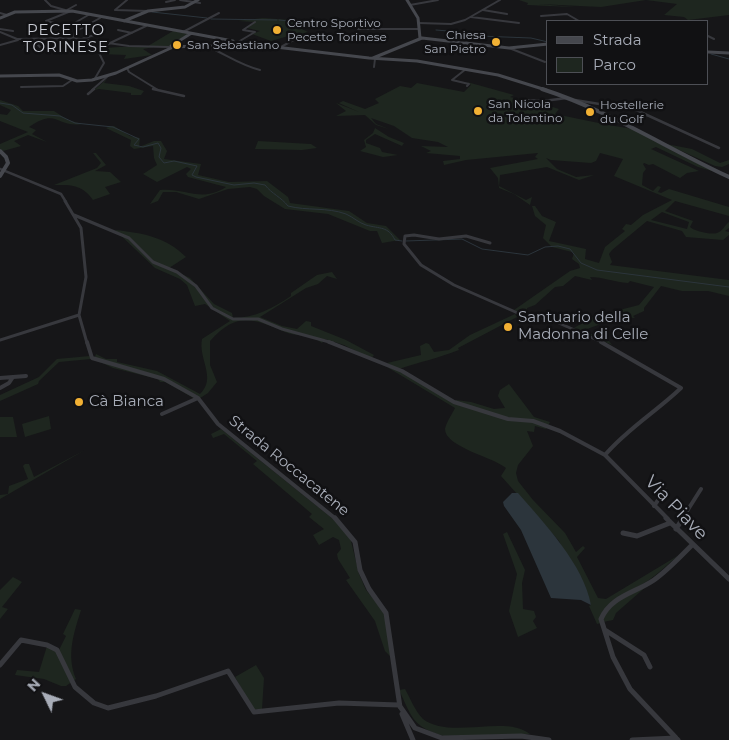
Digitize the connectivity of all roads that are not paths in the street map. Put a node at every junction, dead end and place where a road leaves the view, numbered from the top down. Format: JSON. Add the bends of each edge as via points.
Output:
{"nodes":[{"id":1,"x":45,"y":0,"type":"edge"},
{"id":2,"x":126,"y":0,"type":"edge"},
{"id":3,"x":175,"y":0,"type":"edge"},
{"id":4,"x":180,"y":0,"type":"edge"},
{"id":5,"x":198,"y":0,"type":"edge"},
{"id":6,"x":407,"y":0,"type":"edge"},
{"id":7,"x":438,"y":0,"type":"edge"},
{"id":8,"x":500,"y":0,"type":"edge"},
{"id":9,"x":166,"y":2,"type":"dead end"},
{"id":10,"x":194,"y":4,"type":"junction"},
{"id":11,"x":76,"y":5,"type":"dead end"},
{"id":12,"x":410,"y":5,"type":"junction"},
{"id":13,"x":66,"y":10,"type":"junction"},
{"id":14,"x":483,"y":10,"type":"junction"},
{"id":15,"x":72,"y":11,"type":"junction"},
{"id":16,"x":148,"y":11,"type":"junction"},
{"id":17,"x":0,"y":13,"type":"edge"},
{"id":18,"x":219,"y":13,"type":"dead end"},
{"id":19,"x":7,"y":14,"type":"junction"},
{"id":20,"x":90,"y":14,"type":"junction"},
{"id":21,"x":507,"y":14,"type":"dead end"},
{"id":22,"x":541,"y":16,"type":"dead end"},
{"id":23,"x":471,"y":17,"type":"junction"},
{"id":24,"x":0,"y":18,"type":"edge"},
{"id":25,"x":100,"y":18,"type":"junction"},
{"id":26,"x":577,"y":20,"type":"edge"},
{"id":27,"x":124,"y":22,"type":"junction"},
{"id":28,"x":256,"y":22,"type":"dead end"},
{"id":29,"x":419,"y":23,"type":"junction"},
{"id":30,"x":519,"y":23,"type":"dead end"},
{"id":31,"x":146,"y":26,"type":"junction"},
{"id":32,"x":358,"y":29,"type":"dead end"},
{"id":33,"x":419,"y":29,"type":"junction"},
{"id":34,"x":0,"y":30,"type":"edge"},
{"id":35,"x":13,"y":30,"type":"dead end"},
{"id":36,"x":118,"y":30,"type":"dead end"},
{"id":37,"x":183,"y":32,"type":"junction"},
{"id":38,"x":100,"y":33,"type":"dead end"},
{"id":39,"x":132,"y":33,"type":"junction"},
{"id":40,"x":190,"y":34,"type":"junction"},
{"id":41,"x":54,"y":35,"type":"junction"},
{"id":42,"x":301,"y":36,"type":"dead end"},
{"id":43,"x":709,"y":36,"type":"edge"},
{"id":44,"x":32,"y":37,"type":"junction"},
{"id":45,"x":60,"y":37,"type":"junction"},
{"id":46,"x":73,"y":38,"type":"junction"},
{"id":47,"x":97,"y":38,"type":"dead end"},
{"id":48,"x":420,"y":38,"type":"junction"},
{"id":49,"x":20,"y":39,"type":"junction"},
{"id":50,"x":44,"y":39,"type":"junction"},
{"id":51,"x":714,"y":39,"type":"dead end"},
{"id":52,"x":84,"y":40,"type":"junction"},
{"id":53,"x":92,"y":41,"type":"junction"},
{"id":54,"x":110,"y":43,"type":"junction"},
{"id":55,"x":239,"y":43,"type":"junction"},
{"id":56,"x":546,"y":44,"type":"edge"},
{"id":57,"x":0,"y":45,"type":"edge"},
{"id":58,"x":25,"y":45,"type":"dead end"},
{"id":59,"x":204,"y":45,"type":"junction"},
{"id":60,"x":32,"y":46,"type":"dead end"},
{"id":61,"x":171,"y":47,"type":"junction"},
{"id":62,"x":279,"y":48,"type":"junction"},
{"id":63,"x":509,"y":48,"type":"junction"},
{"id":64,"x":49,"y":49,"type":"junction"},
{"id":65,"x":709,"y":52,"type":"edge"},
{"id":66,"x":43,"y":53,"type":"dead end"},
{"id":67,"x":729,"y":53,"type":"edge"},
{"id":68,"x":374,"y":59,"type":"junction"},
{"id":69,"x":545,"y":62,"type":"dead end"},
{"id":70,"x":374,"y":67,"type":"dead end"},
{"id":71,"x":127,"y":68,"type":"junction"},
{"id":72,"x":466,"y":69,"type":"junction"},
{"id":73,"x":260,"y":70,"type":"dead end"},
{"id":74,"x":0,"y":76,"type":"edge"},
{"id":75,"x":108,"y":76,"type":"junction"},
{"id":76,"x":72,"y":80,"type":"junction"},
{"id":77,"x":94,"y":80,"type":"junction"},
{"id":78,"x":467,"y":86,"type":"dead end"},
{"id":79,"x":21,"y":87,"type":"dead end"},
{"id":80,"x":88,"y":94,"type":"dead end"},
{"id":81,"x":184,"y":96,"type":"dead end"},
{"id":82,"x":569,"y":99,"type":"junction"},
{"id":83,"x":522,"y":100,"type":"dead end"},
{"id":84,"x":719,"y":148,"type":"dead end"},
{"id":85,"x":0,"y":151,"type":"edge"},
{"id":86,"x":0,"y":170,"type":"edge"},
{"id":87,"x":6,"y":171,"type":"junction"},
{"id":88,"x":0,"y":176,"type":"edge"},
{"id":89,"x":729,"y":177,"type":"edge"},
{"id":90,"x":74,"y":214,"type":"junction"},
{"id":91,"x":490,"y":243,"type":"dead end"},
{"id":92,"x":79,"y":315,"type":"junction"},
{"id":93,"x":0,"y":340,"type":"edge"},
{"id":94,"x":26,"y":376,"type":"dead end"},
{"id":95,"x":13,"y":377,"type":"junction"},
{"id":96,"x":0,"y":378,"type":"edge"},
{"id":97,"x":0,"y":388,"type":"edge"},
{"id":98,"x":198,"y":398,"type":"junction"},
{"id":99,"x":162,"y":414,"type":"dead end"},
{"id":100,"x":605,"y":455,"type":"junction"},
{"id":101,"x":701,"y":489,"type":"dead end"},
{"id":102,"x":665,"y":490,"type":"dead end"},
{"id":103,"x":654,"y":506,"type":"junction"},
{"id":104,"x":670,"y":523,"type":"junction"},
{"id":105,"x":676,"y":529,"type":"junction"},
{"id":106,"x":623,"y":533,"type":"dead end"},
{"id":107,"x":692,"y":545,"type":"junction"},
{"id":108,"x":729,"y":579,"type":"edge"},
{"id":109,"x":604,"y":629,"type":"junction"},
{"id":110,"x":0,"y":665,"type":"edge"},
{"id":111,"x":650,"y":667,"type":"dead end"},
{"id":112,"x":400,"y":705,"type":"junction"},
{"id":113,"x":677,"y":739,"type":"edge"},
{"id":114,"x":413,"y":740,"type":"edge"},
{"id":115,"x":549,"y":740,"type":"edge"},
{"id":116,"x":632,"y":740,"type":"edge"}],
"edges":[{"from":1,"to":13,"type":"street","via":[[51,6]]},
{"from":2,"to":16,"type":"street","via":[[115,10]]},
{"from":3,"to":9,"type":"street"},
{"from":4,"to":10,"type":"street"},
{"from":5,"to":10,"type":"street"},
{"from":6,"to":12,"type":"street"},
{"from":7,"to":12,"type":"street"},
{"from":8,"to":14,"type":"street"},
{"from":10,"to":16,"type":"street","via":[[180,9]]},
{"from":11,"to":13,"type":"street"},
{"from":12,"to":29,"type":"street"},
{"from":13,"to":15,"type":"street"},
{"from":13,"to":19,"type":"street"},
{"from":14,"to":21,"type":"street"},
{"from":14,"to":23,"type":"street"},
{"from":15,"to":20,"type":"street"},
{"from":15,"to":41,"type":"street","via":[[46,20],[59,24],[44,30]]},
{"from":16,"to":27,"type":"street"},
{"from":17,"to":19,"type":"street"},
{"from":18,"to":37,"type":"street"},
{"from":19,"to":24,"type":"street"},
{"from":20,"to":25,"type":"street"},
{"from":20,"to":41,"type":"street"},
{"from":22,"to":26,"type":"street","via":[[567,14]]},
{"from":23,"to":29,"type":"street","via":[[451,24]]},
{"from":23,"to":30,"type":"street"},
{"from":25,"to":27,"type":"street"},
{"from":25,"to":46,"type":"street","via":[[75,32]]},
{"from":27,"to":31,"type":"street"},
{"from":28,"to":55,"type":"street","via":[[243,30],[255,32]]},
{"from":29,"to":33,"type":"street"},
{"from":31,"to":37,"type":"street"},
{"from":31,"to":39,"type":"street"},
{"from":32,"to":33,"type":"street"},
{"from":33,"to":48,"type":"street"},
{"from":34,"to":35,"type":"street"},
{"from":34,"to":49,"type":"street"},
{"from":36,"to":39,"type":"street"},
{"from":37,"to":40,"type":"street"},
{"from":38,"to":52,"type":"street"},
{"from":39,"to":54,"type":"street"},
{"from":40,"to":55,"type":"street"},
{"from":40,"to":61,"type":"street"},
{"from":41,"to":45,"type":"street"},
{"from":42,"to":62,"type":"street"},
{"from":43,"to":51,"type":"street"},
{"from":44,"to":49,"type":"street"},
{"from":44,"to":50,"type":"street"},
{"from":44,"to":58,"type":"street"},
{"from":44,"to":60,"type":"street"},
{"from":45,"to":46,"type":"street"},
{"from":45,"to":50,"type":"street"},
{"from":45,"to":52,"type":"street"},
{"from":46,"to":52,"type":"street"},
{"from":47,"to":53,"type":"street"},
{"from":48,"to":63,"type":"street"},
{"from":48,"to":68,"type":"street"},
{"from":49,"to":57,"type":"street"},
{"from":50,"to":64,"type":"street","via":[[38,45]]},
{"from":52,"to":53,"type":"street"},
{"from":52,"to":64,"type":"street","via":[[71,49]]},
{"from":53,"to":54,"type":"street"},
{"from":54,"to":61,"type":"street"},
{"from":54,"to":77,"type":"street","via":[[99,53],[104,63]]},
{"from":55,"to":59,"type":"street"},
{"from":55,"to":62,"type":"street"},
{"from":56,"to":63,"type":"street"},
{"from":59,"to":61,"type":"street"},
{"from":59,"to":73,"type":"street","via":[[242,66]]},
{"from":61,"to":71,"type":"street"},
{"from":62,"to":68,"type":"street"},
{"from":63,"to":69,"type":"street"},
{"from":64,"to":66,"type":"street"},
{"from":65,"to":67,"type":"street"},
{"from":68,"to":70,"type":"street"},
{"from":68,"to":72,"type":"street","via":[[417,60]]},
{"from":71,"to":75,"type":"street"},
{"from":71,"to":81,"type":"street","via":[[153,90]]},
{"from":72,"to":78,"type":"street","via":[[452,80],[469,84]]},
{"from":72,"to":82,"type":"street","via":[[498,75]]},
{"from":74,"to":76,"type":"street","via":[[59,75]]},
{"from":75,"to":77,"type":"street"},
{"from":75,"to":80,"type":"street"},
{"from":76,"to":77,"type":"street"},
{"from":76,"to":79,"type":"street","via":[[63,86]]},
{"from":82,"to":83,"type":"street"},
{"from":82,"to":84,"type":"street","via":[[636,110]]},
{"from":82,"to":89,"type":"street","via":[[629,125],[681,155]]},
{"from":85,"to":87,"type":"street","via":[[8,157]]},
{"from":86,"to":87,"type":"street"},
{"from":87,"to":88,"type":"street"},
{"from":87,"to":90,"type":"street","via":[[61,194]]},
{"from":90,"to":92,"type":"street","via":[[81,228],[86,277]]},
{"from":90,"to":100,"type":"street","name":"Via Piave","via":[[129,238],[153,262],[177,272],[196,286],[212,308],[233,319],[258,318],[282,329],[348,348],[406,373],[454,402],[560,431]]},
{"from":91,"to":100,"type":"street","via":[[466,236],[439,239],[414,235],[404,239],[421,265],[457,287],[520,314],[552,320],[613,347],[680,386],[665,404],[617,441]]},
{"from":92,"to":93,"type":"street"},
{"from":92,"to":98,"type":"street","name":"Strada Roccacatene","via":[[92,358],[164,379]]},
{"from":94,"to":95,"type":"street"},
{"from":95,"to":96,"type":"street"},
{"from":95,"to":97,"type":"street"},
{"from":98,"to":99,"type":"street"},
{"from":98,"to":112,"type":"street","name":"Strada Roccacatene","via":[[218,424],[342,524],[354,542],[360,570],[386,613]]},
{"from":100,"to":103,"type":"street","name":"Via Piave"},
{"from":101,"to":105,"type":"street"},
{"from":102,"to":103,"type":"street"},
{"from":103,"to":104,"type":"street","name":"Via Piave"},
{"from":104,"to":105,"type":"street","name":"Via Piave"},
{"from":104,"to":106,"type":"street","via":[[637,536]]},
{"from":105,"to":107,"type":"street","name":"Via Piave"},
{"from":107,"to":108,"type":"street","name":"Via Piave"},
{"from":107,"to":109,"type":"street","via":[[652,581],[608,607],[601,619]]},
{"from":109,"to":111,"type":"street","via":[[644,655]]},
{"from":109,"to":113,"type":"street","via":[[630,689]]},
{"from":110,"to":112,"type":"street","via":[[17,643],[26,639],[56,650],[75,687],[90,700],[108,708],[172,691],[226,671],[230,672],[254,712],[339,703]]},
{"from":112,"to":114,"type":"street","name":"Strada Roccacatene"},
{"from":112,"to":115,"type":"street","via":[[415,728],[442,738],[521,736]]},
{"from":113,"to":116,"type":"street"}]}
